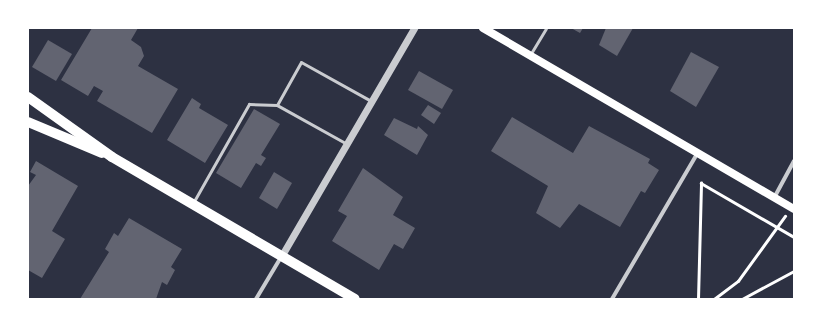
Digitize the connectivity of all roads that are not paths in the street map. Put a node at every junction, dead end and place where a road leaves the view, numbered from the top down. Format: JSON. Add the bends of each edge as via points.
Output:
{"nodes":[{"id":1,"x":414,"y":28,"type":"edge"},
{"id":2,"x":483,"y":28,"type":"edge"},
{"id":3,"x":546,"y":28,"type":"edge"},
{"id":4,"x":530,"y":56,"type":"junction"},
{"id":5,"x":28,"y":97,"type":"edge"},
{"id":6,"x":371,"y":101,"type":"junction"},
{"id":7,"x":277,"y":105,"type":"junction"},
{"id":8,"x":28,"y":122,"type":"edge"},
{"id":9,"x":346,"y":144,"type":"junction"},
{"id":10,"x":697,"y":154,"type":"junction"},
{"id":11,"x":112,"y":157,"type":"junction"},
{"id":12,"x":794,"y":161,"type":"edge"},
{"id":13,"x":774,"y":198,"type":"junction"},
{"id":14,"x":193,"y":204,"type":"junction"},
{"id":15,"x":792,"y":208,"type":"edge"},
{"id":16,"x":282,"y":255,"type":"junction"},
{"id":17,"x":256,"y":299,"type":"edge"},
{"id":18,"x":355,"y":299,"type":"edge"},
{"id":19,"x":612,"y":299,"type":"edge"}],
"edges":[{"from":1,"to":6,"type":"street"},
{"from":2,"to":4,"type":"main road"},
{"from":3,"to":4,"type":"lane"},
{"from":4,"to":10,"type":"main road"},
{"from":5,"to":11,"type":"main road"},
{"from":6,"to":7,"type":"lane","via":[[301,62]]},
{"from":6,"to":9,"type":"street"},
{"from":7,"to":9,"type":"lane"},
{"from":7,"to":14,"type":"lane","via":[[249,104]]},
{"from":8,"to":11,"type":"main road"},
{"from":9,"to":16,"type":"street"},
{"from":10,"to":13,"type":"main road"},
{"from":10,"to":19,"type":"street"},
{"from":11,"to":14,"type":"main road"},
{"from":12,"to":13,"type":"street"},
{"from":13,"to":15,"type":"main road"},
{"from":14,"to":16,"type":"main road"},
{"from":16,"to":17,"type":"street"},
{"from":16,"to":18,"type":"main road"}]}
